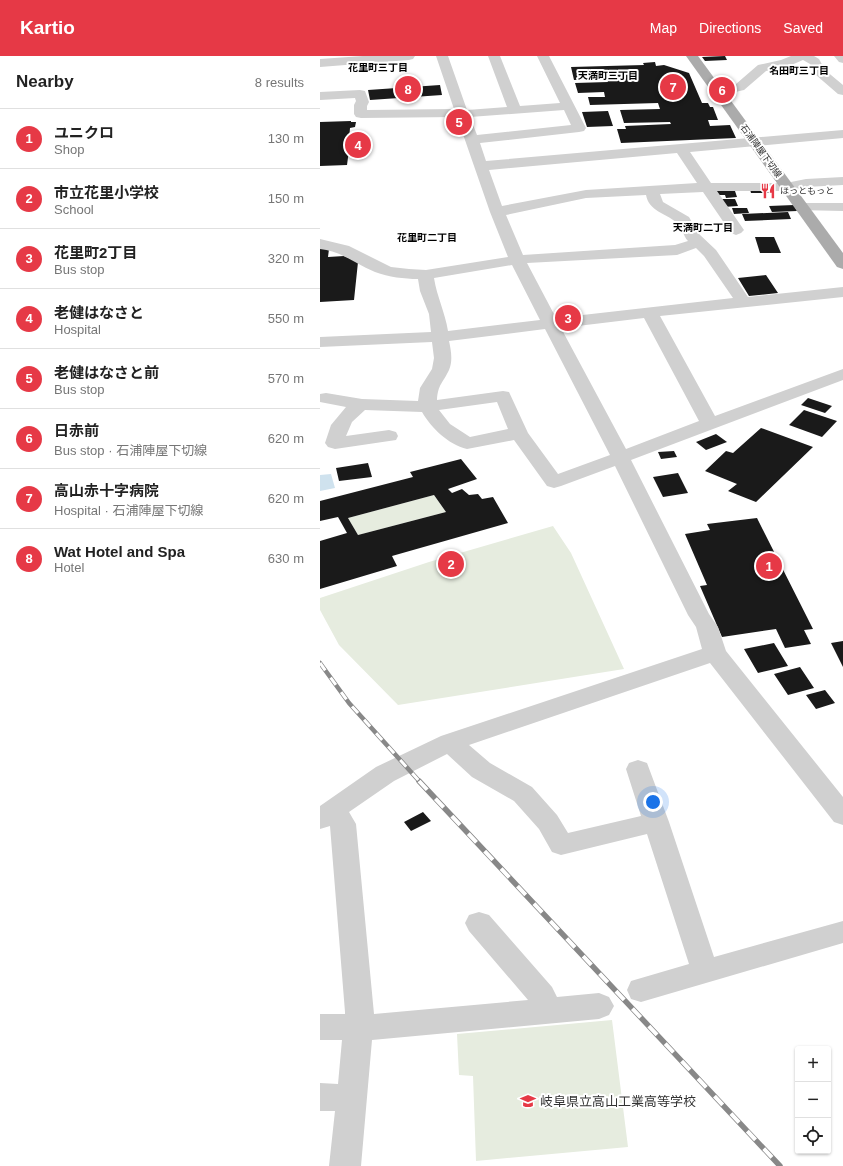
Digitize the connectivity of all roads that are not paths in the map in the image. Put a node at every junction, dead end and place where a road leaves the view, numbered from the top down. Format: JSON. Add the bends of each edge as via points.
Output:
{"nodes":[{"id":1,"x":409,"y":56,"type":"edge"},
{"id":2,"x":442,"y":56,"type":"edge"},
{"id":3,"x":494,"y":56,"type":"edge"},
{"id":4,"x":543,"y":56,"type":"edge"},
{"id":5,"x":692,"y":56,"type":"edge"},
{"id":6,"x":802,"y":56,"type":"edge"},
{"id":7,"x":806,"y":56,"type":"edge"},
{"id":8,"x":840,"y":56,"type":"edge"},
{"id":9,"x":348,"y":58,"type":"edge"},
{"id":10,"x":843,"y":59,"type":"edge"},
{"id":11,"x":320,"y":63,"type":"edge"},
{"id":12,"x":843,"y":91,"type":"edge"},
{"id":13,"x":718,"y":92,"type":"junction"},
{"id":14,"x":320,"y":96,"type":"edge"},
{"id":15,"x":568,"y":106,"type":"junction"},
{"id":16,"x":515,"y":110,"type":"junction"},
{"id":17,"x":462,"y":113,"type":"junction"},
{"id":18,"x":838,"y":138,"type":"edge"},
{"id":19,"x":472,"y":140,"type":"junction"},
{"id":20,"x":754,"y":141,"type":"junction"},
{"id":21,"x":682,"y":148,"type":"junction"},
{"id":22,"x":481,"y":166,"type":"junction"},
{"id":23,"x":843,"y":181,"type":"edge"},
{"id":24,"x":707,"y":187,"type":"junction"},
{"id":25,"x":786,"y":187,"type":"junction"},
{"id":26,"x":652,"y":190,"type":"junction"},
{"id":27,"x":802,"y":207,"type":"junction"},
{"id":28,"x":843,"y":207,"type":"edge"},
{"id":29,"x":497,"y":212,"type":"junction"},
{"id":30,"x":736,"y":230,"type":"dead end"},
{"id":31,"x":320,"y":244,"type":"edge"},
{"id":32,"x":703,"y":246,"type":"junction"},
{"id":33,"x":518,"y":261,"type":"junction"},
{"id":34,"x":843,"y":263,"type":"edge"},
{"id":35,"x":426,"y":275,"type":"junction"},
{"id":36,"x":843,"y":292,"type":"edge"},
{"id":37,"x":744,"y":302,"type":"junction"},
{"id":38,"x":649,"y":312,"type":"junction"},
{"id":39,"x":551,"y":324,"type":"junction"},
{"id":40,"x":440,"y":337,"type":"junction"},
{"id":41,"x":320,"y":342,"type":"edge"},
{"id":42,"x":843,"y":374,"type":"edge"},
{"id":43,"x":326,"y":398,"type":"dead end"},
{"id":44,"x":362,"y":404,"type":"junction"},
{"id":45,"x":425,"y":406,"type":"junction"},
{"id":46,"x":710,"y":424,"type":"junction"},
{"id":47,"x":519,"y":433,"type":"junction"},
{"id":48,"x":389,"y":436,"type":"dead end"},
{"id":49,"x":621,"y":458,"type":"junction"},
{"id":50,"x":715,"y":653,"type":"junction"},
{"id":51,"x":450,"y":742,"type":"junction"},
{"id":52,"x":638,"y":769,"type":"dead end"},
{"id":53,"x":325,"y":814,"type":"edge"},
{"id":54,"x":843,"y":815,"type":"edge"},
{"id":55,"x":656,"y":822,"type":"junction"},
{"id":56,"x":479,"y":923,"type":"dead end"},
{"id":57,"x":843,"y":932,"type":"edge"},
{"id":58,"x":705,"y":971,"type":"junction"},
{"id":59,"x":641,"y":990,"type":"dead end"},
{"id":60,"x":599,"y":1006,"type":"dead end"},
{"id":61,"x":544,"y":1011,"type":"junction"},
{"id":62,"x":320,"y":1027,"type":"edge"},
{"id":63,"x":358,"y":1027,"type":"junction"},
{"id":64,"x":320,"y":1097,"type":"edge"},
{"id":65,"x":352,"y":1098,"type":"junction"},
{"id":66,"x":345,"y":1166,"type":"edge"}],
"edges":[{"from":1,"to":9,"type":"street"},
{"from":2,"to":17,"type":"street"},
{"from":3,"to":16,"type":"street"},
{"from":4,"to":15,"type":"street"},
{"from":5,"to":13,"type":"main road","name":"石浦陣屋下切線"},
{"from":6,"to":13,"type":"street","via":[[762,68],[740,87]]},
{"from":7,"to":12,"type":"street","via":[[815,62],[820,72]]},
{"from":8,"to":10,"type":"street"},
{"from":9,"to":11,"type":"street"},
{"from":13,"to":20,"type":"main road","name":"石浦陣屋下切線"},
{"from":14,"to":17,"type":"street","via":[[360,94],[363,102],[360,106],[361,114]]},
{"from":15,"to":16,"type":"street"},
{"from":15,"to":19,"type":"street","via":[[579,128]]},
{"from":16,"to":17,"type":"street"},
{"from":17,"to":19,"type":"street"},
{"from":18,"to":20,"type":"street"},
{"from":19,"to":22,"type":"street"},
{"from":20,"to":21,"type":"street"},
{"from":20,"to":25,"type":"main road","name":"石浦陣屋下切線"},
{"from":21,"to":22,"type":"street"},
{"from":21,"to":24,"type":"street"},
{"from":22,"to":29,"type":"street"},
{"from":23,"to":25,"type":"street"},
{"from":24,"to":25,"type":"street"},
{"from":24,"to":26,"type":"street"},
{"from":24,"to":30,"type":"street"},
{"from":25,"to":27,"type":"main road","name":"石浦陣屋下切線"},
{"from":26,"to":29,"type":"street","via":[[586,194]]},
{"from":26,"to":32,"type":"street","via":[[656,203],[684,220],[691,235]]},
{"from":27,"to":28,"type":"street"},
{"from":27,"to":34,"type":"main road","name":"石浦陣屋下切線"},
{"from":29,"to":33,"type":"street"},
{"from":31,"to":35,"type":"street","via":[[337,246],[389,271]]},
{"from":32,"to":33,"type":"street"},
{"from":32,"to":37,"type":"street"},
{"from":33,"to":35,"type":"street"},
{"from":33,"to":39,"type":"street"},
{"from":35,"to":40,"type":"street","via":[[432,304],[435,305]]},
{"from":36,"to":37,"type":"street"},
{"from":37,"to":38,"type":"street"},
{"from":38,"to":39,"type":"street"},
{"from":38,"to":46,"type":"street"},
{"from":39,"to":40,"type":"street"},
{"from":39,"to":49,"type":"street"},
{"from":40,"to":41,"type":"street"},
{"from":40,"to":45,"type":"street","via":[[443,358],[441,369],[429,388]]},
{"from":42,"to":46,"type":"street"},
{"from":43,"to":44,"type":"street"},
{"from":44,"to":45,"type":"street"},
{"from":44,"to":48,"type":"street","via":[[352,411],[340,426],[335,443]]},
{"from":45,"to":47,"type":"street","via":[[442,428],[467,443]]},
{"from":45,"to":47,"type":"street","via":[[504,396]]},
{"from":46,"to":49,"type":"street"},
{"from":47,"to":49,"type":"street","via":[[554,482]]},
{"from":49,"to":50,"type":"street","via":[[707,627]]},
{"from":50,"to":51,"type":"street"},
{"from":50,"to":54,"type":"street"},
{"from":51,"to":53,"type":"street","via":[[385,774]]},
{"from":51,"to":55,"type":"street","via":[[480,770],[523,794],[548,822],[562,845]]},
{"from":52,"to":55,"type":"street"},
{"from":53,"to":63,"type":"street","via":[[343,824],[360,1012]]},
{"from":55,"to":58,"type":"street"},
{"from":56,"to":61,"type":"street","via":[[542,996]]},
{"from":57,"to":58,"type":"street"},
{"from":58,"to":59,"type":"street"},
{"from":60,"to":61,"type":"street"},
{"from":61,"to":63,"type":"street"},
{"from":62,"to":63,"type":"street"},
{"from":63,"to":65,"type":"street"},
{"from":64,"to":65,"type":"street"},
{"from":65,"to":66,"type":"street"}]}
